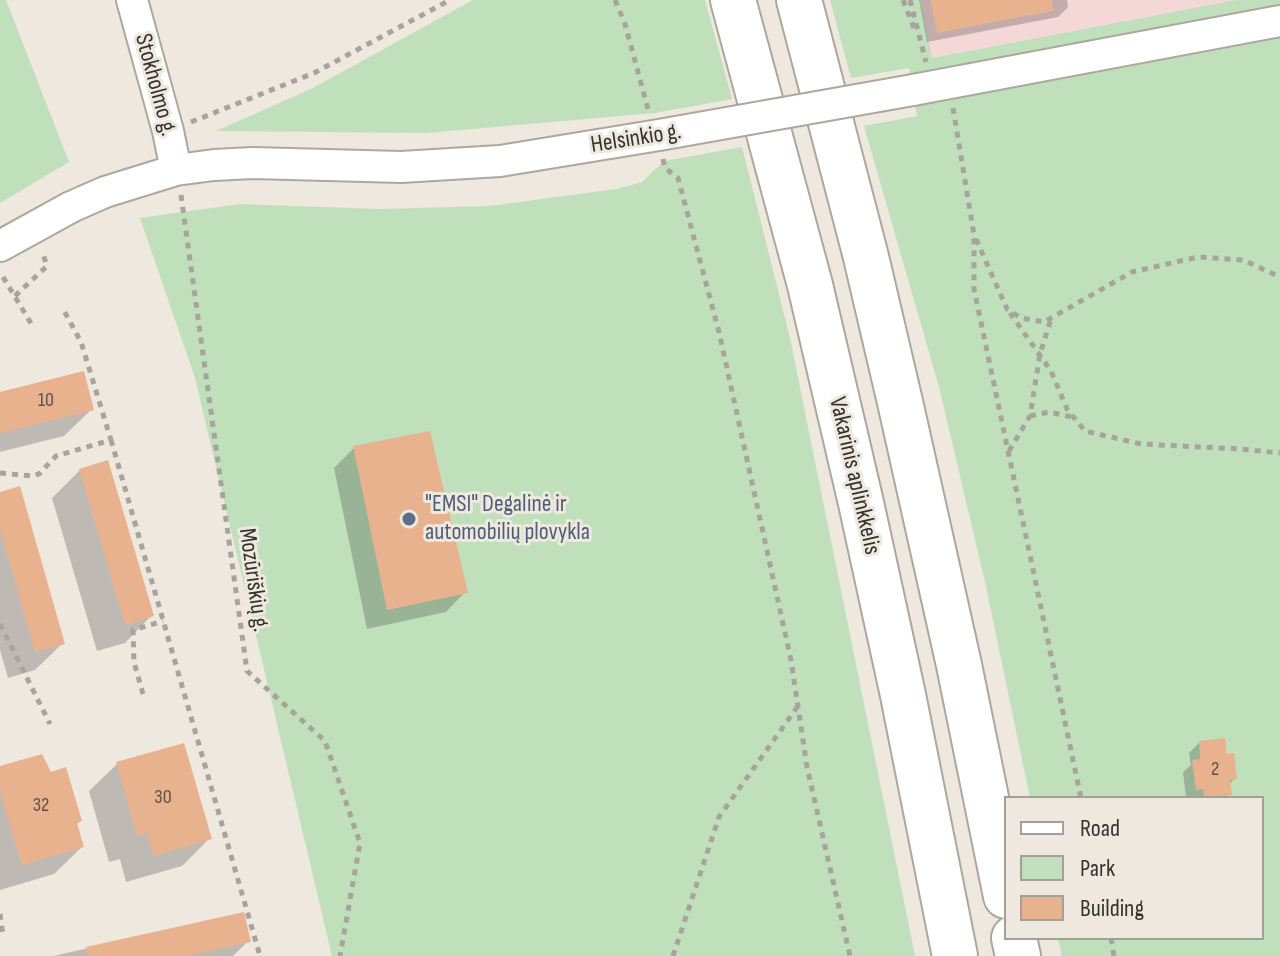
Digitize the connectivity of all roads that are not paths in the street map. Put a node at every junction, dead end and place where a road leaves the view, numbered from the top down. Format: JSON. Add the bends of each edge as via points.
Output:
{"nodes":[{"id":1,"x":132,"y":0,"type":"edge"},
{"id":2,"x":733,"y":0,"type":"edge"},
{"id":3,"x":799,"y":0,"type":"edge"},
{"id":4,"x":1280,"y":21,"type":"edge"},
{"id":5,"x":176,"y":170,"type":"junction"},
{"id":6,"x":0,"y":246,"type":"edge"},
{"id":7,"x":1004,"y":886,"type":"edge"},
{"id":8,"x":955,"y":956,"type":"edge"}],
"edges":[{"from":1,"to":5,"type":"street","name":"Stokholmo g."},
{"from":2,"to":8,"type":"highway","name":"Vakarinis aplinkkelis","via":[[810,285],[861,503]]},
{"from":3,"to":7,"type":"highway","via":[[904,417]]},
{"from":4,"to":5,"type":"street","name":"Helsinkio g.","bridge":true,"via":[[920,78],[657,136],[500,161],[401,167],[253,163]]},
{"from":5,"to":6,"type":"street","name":"Helsinkio g.","via":[[105,192]]}]}
